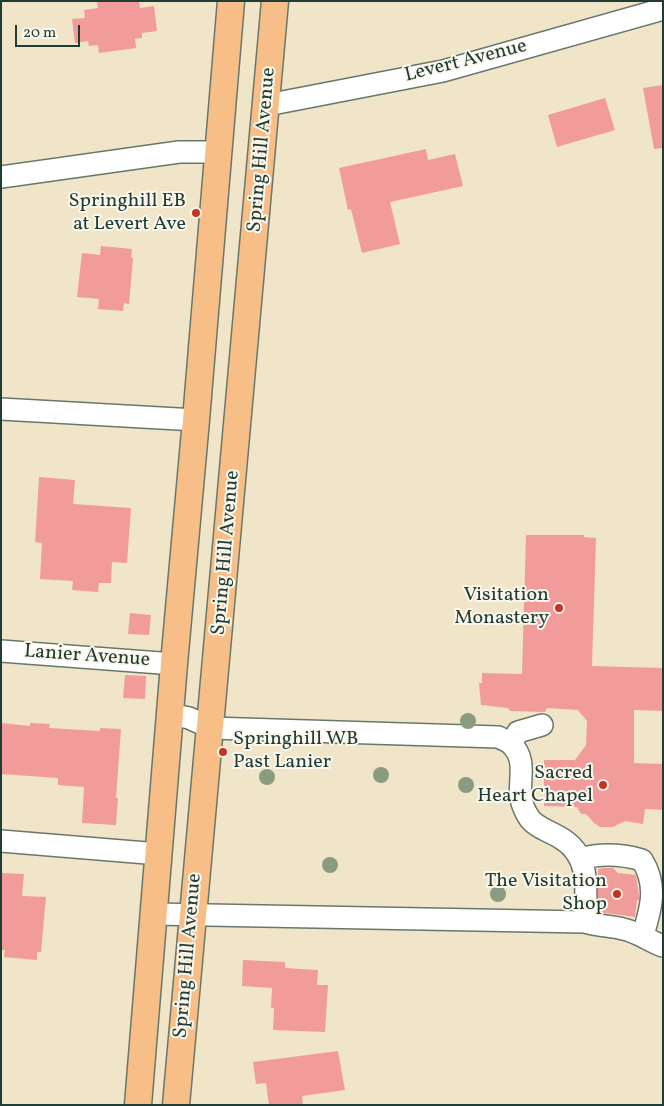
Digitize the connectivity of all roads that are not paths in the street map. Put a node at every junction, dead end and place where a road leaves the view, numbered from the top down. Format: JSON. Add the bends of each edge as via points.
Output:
{"nodes":[{"id":1,"x":231,"y":1,"type":"edge"},
{"id":2,"x":275,"y":1,"type":"edge"},
{"id":3,"x":663,"y":8,"type":"edge"},
{"id":4,"x":267,"y":105,"type":"junction"},
{"id":5,"x":218,"y":152,"type":"junction"},
{"id":6,"x":1,"y":177,"type":"edge"},
{"id":7,"x":1,"y":409,"type":"edge"},
{"id":8,"x":196,"y":420,"type":"junction"},
{"id":9,"x":1,"y":651,"type":"edge"},
{"id":10,"x":174,"y":664,"type":"junction"},
{"id":11,"x":170,"y":714,"type":"junction"},
{"id":12,"x":542,"y":724,"type":"dead end"},
{"id":13,"x":211,"y":728,"type":"junction"},
{"id":14,"x":511,"y":744,"type":"junction"},
{"id":15,"x":1,"y":841,"type":"edge"},
{"id":16,"x":159,"y":854,"type":"junction"},
{"id":17,"x":580,"y":859,"type":"junction"},
{"id":18,"x":154,"y":914,"type":"junction"},
{"id":19,"x":193,"y":914,"type":"junction"},
{"id":20,"x":585,"y":922,"type":"junction"},
{"id":21,"x":643,"y":935,"type":"junction"},
{"id":22,"x":663,"y":946,"type":"edge"},
{"id":23,"x":138,"y":1105,"type":"edge"},
{"id":24,"x":176,"y":1105,"type":"edge"}],
"edges":[{"from":1,"to":5,"type":"main road","name":"Spring Hill Avenue"},
{"from":2,"to":4,"type":"main road","name":"Spring Hill Avenue"},
{"from":3,"to":4,"type":"street","name":"Levert Avenue","via":[[443,71]]},
{"from":4,"to":13,"type":"main road","name":"Spring Hill Avenue"},
{"from":5,"to":6,"type":"street","via":[[179,152]]},
{"from":5,"to":8,"type":"main road","name":"Spring Hill Avenue"},
{"from":7,"to":8,"type":"street"},
{"from":8,"to":10,"type":"main road","name":"Spring Hill Avenue"},
{"from":9,"to":10,"type":"street","name":"Lanier Avenue"},
{"from":10,"to":11,"type":"main road","name":"Spring Hill Avenue"},
{"from":11,"to":13,"type":"street"},
{"from":11,"to":16,"type":"main road","name":"Spring Hill Avenue"},
{"from":12,"to":14,"type":"street","via":[[518,732]]},
{"from":13,"to":14,"type":"street","via":[[498,737]]},
{"from":13,"to":19,"type":"main road","name":"Spring Hill Avenue"},
{"from":14,"to":17,"type":"street","via":[[520,756],[521,798],[529,818],[561,838]]},
{"from":15,"to":16,"type":"street"},
{"from":16,"to":18,"type":"main road","name":"Spring Hill Avenue"},
{"from":17,"to":20,"type":"street","via":[[586,888]]},
{"from":17,"to":21,"type":"street","via":[[596,855],[642,860],[650,873],[652,889]]},
{"from":18,"to":19,"type":"street"},
{"from":18,"to":23,"type":"main road","name":"Spring Hill Avenue"},
{"from":19,"to":20,"type":"street"},
{"from":19,"to":24,"type":"main road","name":"Spring Hill Avenue"},
{"from":20,"to":21,"type":"street"},
{"from":21,"to":22,"type":"street"}]}
